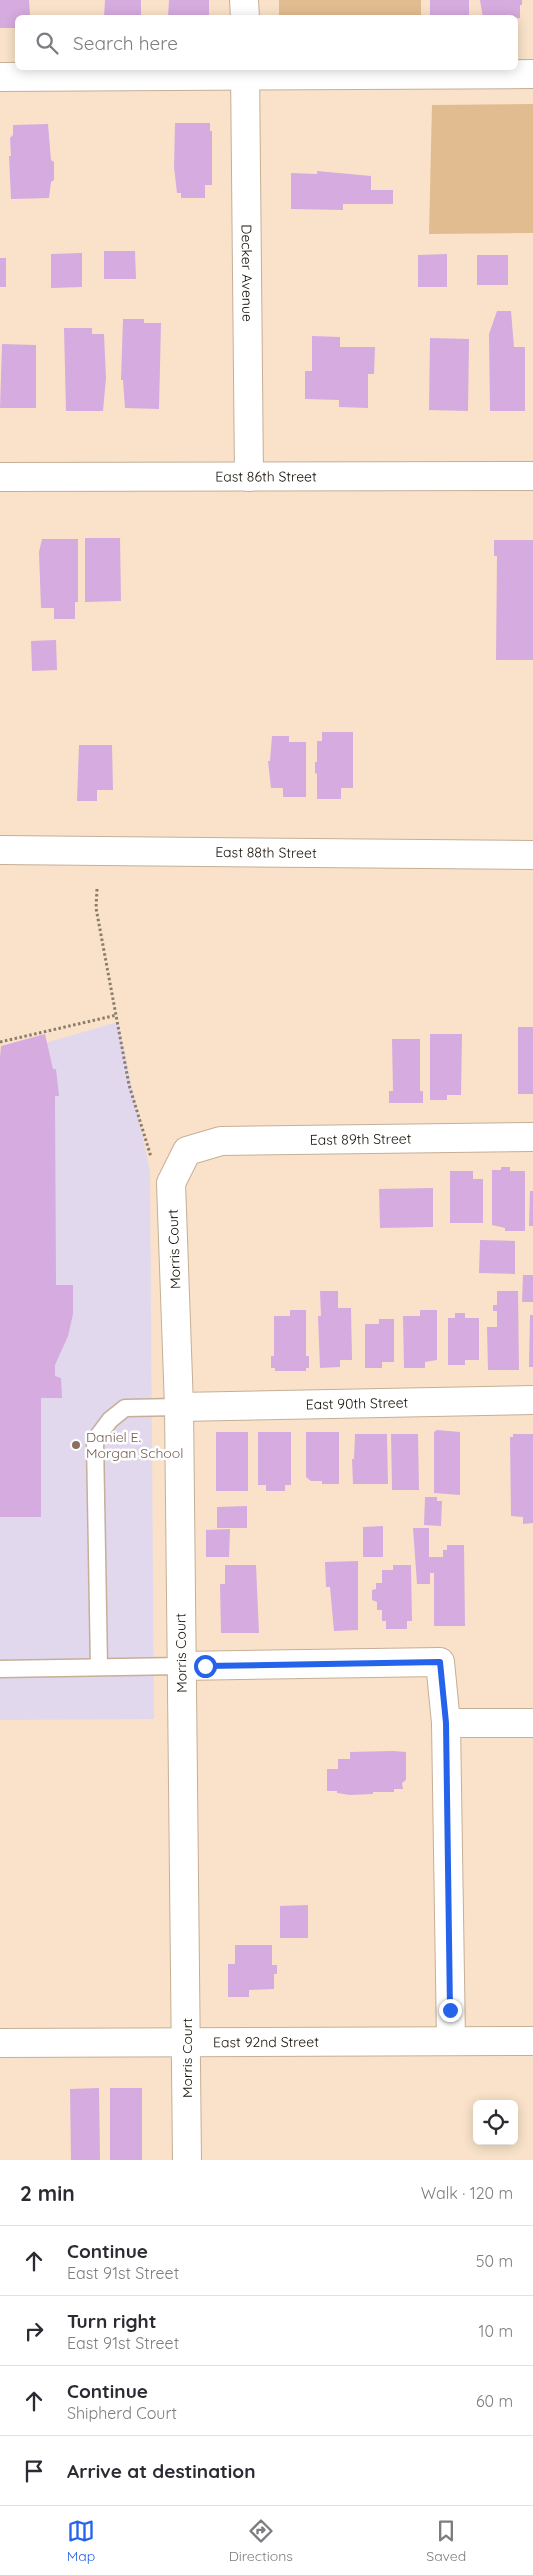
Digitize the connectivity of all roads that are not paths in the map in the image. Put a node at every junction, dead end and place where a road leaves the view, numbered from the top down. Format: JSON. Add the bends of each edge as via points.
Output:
{"nodes":[{"id":1,"x":244,"y":0,"type":"edge"},
{"id":2,"x":245,"y":15,"type":"edge"},
{"id":3,"x":245,"y":71,"type":"edge"},
{"id":4,"x":533,"y":74,"type":"edge"},
{"id":5,"x":0,"y":77,"type":"edge"},
{"id":6,"x":533,"y":476,"type":"edge"},
{"id":7,"x":0,"y":477,"type":"edge"},
{"id":8,"x":249,"y":477,"type":"junction"},
{"id":9,"x":0,"y":850,"type":"edge"},
{"id":10,"x":533,"y":855,"type":"edge"},
{"id":11,"x":533,"y":1137,"type":"edge"},
{"id":12,"x":188,"y":1151,"type":"joint"},
{"id":13,"x":533,"y":1400,"type":"edge"},
{"id":14,"x":179,"y":1407,"type":"junction"},
{"id":15,"x":181,"y":1666,"type":"junction"},
{"id":16,"x":99,"y":1667,"type":"junction"},
{"id":17,"x":0,"y":1669,"type":"edge"},
{"id":18,"x":533,"y":1722,"type":"edge"},
{"id":19,"x":446,"y":1723,"type":"junction"},
{"id":20,"x":533,"y":2041,"type":"edge"},
{"id":21,"x":188,"y":2042,"type":"junction"},
{"id":22,"x":451,"y":2042,"type":"junction"},
{"id":23,"x":0,"y":2043,"type":"edge"},
{"id":24,"x":188,"y":2160,"type":"edge"}],
"edges":[{"from":1,"to":2,"type":"street"},
{"from":3,"to":4,"type":"street"},
{"from":3,"to":5,"type":"street"},
{"from":3,"to":8,"type":"street","name":"Decker Avenue"},
{"from":6,"to":8,"type":"street","name":"East 86th Street"},
{"from":7,"to":8,"type":"street","name":"East 86th Street"},
{"from":9,"to":10,"type":"street","name":"East 88th Street"},
{"from":11,"to":12,"type":"street","name":"East 89th Street","via":[[221,1141]]},
{"from":12,"to":14,"type":"street","name":"Morris Court","via":[[171,1183]]},
{"from":13,"to":14,"type":"street","name":"East 90th Street"},
{"from":14,"to":15,"type":"street","name":"Morris Court"},
{"from":14,"to":16,"type":"lane","via":[[125,1408],[110,1420],[95,1440]]},
{"from":15,"to":16,"type":"lane"},
{"from":15,"to":19,"type":"street","via":[[440,1662]]},
{"from":15,"to":21,"type":"street","name":"Morris Court"},
{"from":16,"to":17,"type":"lane"},
{"from":18,"to":19,"type":"street"},
{"from":19,"to":22,"type":"street"},
{"from":20,"to":22,"type":"street","name":"East 92nd Street"},
{"from":21,"to":22,"type":"street","name":"East 92nd Street"},
{"from":21,"to":23,"type":"street","name":"East 92nd Street"},
{"from":21,"to":24,"type":"street","name":"Morris Court"}]}
